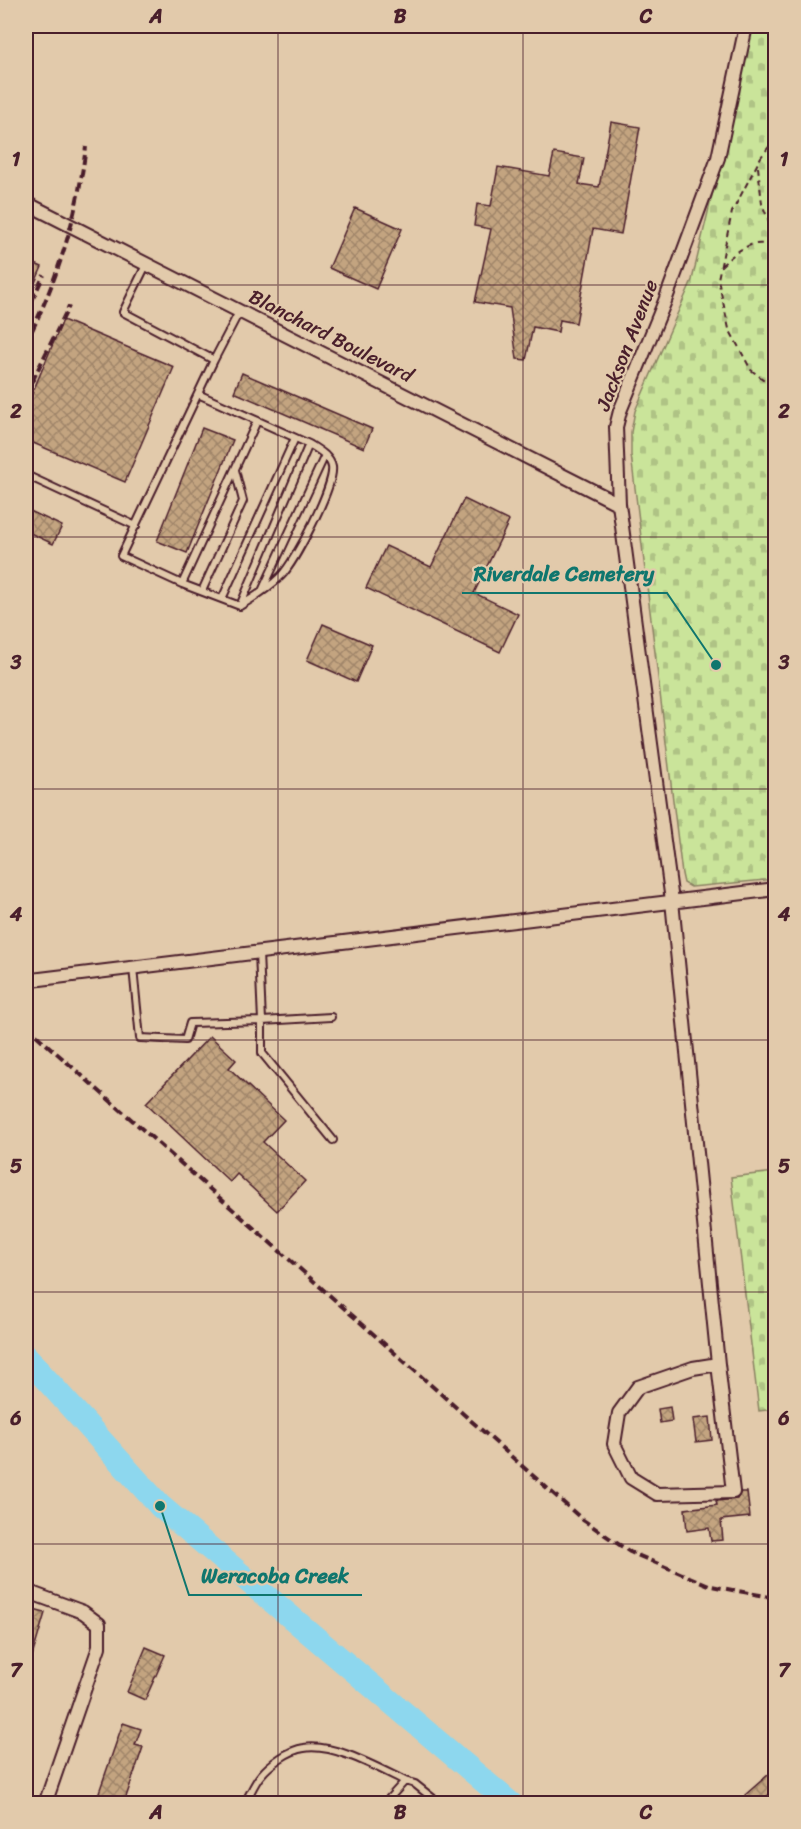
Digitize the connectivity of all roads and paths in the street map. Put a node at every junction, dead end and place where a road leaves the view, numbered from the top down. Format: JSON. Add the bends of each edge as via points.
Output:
{"nodes":[{"id":1,"x":746,"y":26,"type":"edge"},
{"id":2,"x":776,"y":138,"type":"edge"},
{"id":3,"x":758,"y":165,"type":"junction"},
{"id":4,"x":26,"y":203,"type":"edge"},
{"id":5,"x":776,"y":239,"type":"edge"},
{"id":6,"x":776,"y":248,"type":"edge"},
{"id":7,"x":146,"y":265,"type":"junction"},
{"id":8,"x":720,"y":266,"type":"junction"},
{"id":9,"x":239,"y":312,"type":"junction"},
{"id":10,"x":214,"y":360,"type":"junction"},
{"id":11,"x":776,"y":389,"type":"edge"},
{"id":12,"x":198,"y":394,"type":"junction"},
{"id":13,"x":257,"y":421,"type":"junction"},
{"id":14,"x":296,"y":438,"type":"junction"},
{"id":15,"x":309,"y":444,"type":"junction"},
{"id":16,"x":325,"y":455,"type":"junction"},
{"id":17,"x":234,"y":469,"type":"junction"},
{"id":18,"x":26,"y":475,"type":"edge"},
{"id":19,"x":619,"y":504,"type":"junction"},
{"id":20,"x":136,"y":526,"type":"junction"},
{"id":21,"x":182,"y":584,"type":"junction"},
{"id":22,"x":202,"y":591,"type":"junction"},
{"id":23,"x":261,"y":594,"type":"junction"},
{"id":24,"x":222,"y":599,"type":"junction"},
{"id":25,"x":240,"y":606,"type":"junction"},
{"id":26,"x":776,"y":889,"type":"edge"},
{"id":27,"x":672,"y":901,"type":"junction"},
{"id":28,"x":259,"y":952,"type":"junction"},
{"id":29,"x":133,"y":968,"type":"junction"},
{"id":30,"x":32,"y":980,"type":"dead end"},
{"id":31,"x":331,"y":1017,"type":"dead end"},
{"id":32,"x":262,"y":1021,"type":"junction"},
{"id":33,"x":333,"y":1140,"type":"dead end"},
{"id":34,"x":718,"y":1364,"type":"junction"},
{"id":35,"x":26,"y":1591,"type":"edge"},
{"id":36,"x":405,"y":1780,"type":"junction"},
{"id":37,"x":45,"y":1803,"type":"edge"},
{"id":38,"x":244,"y":1803,"type":"edge"},
{"id":39,"x":384,"y":1803,"type":"edge"},
{"id":40,"x":440,"y":1803,"type":"edge"}],
"edges":[{"from":1,"to":19,"type":"street","name":"Jackson Avenue","via":[[718,158],[616,428]]},
{"from":2,"to":3,"type":"path"},
{"from":3,"to":5,"type":"path","via":[[762,204]]},
{"from":3,"to":8,"type":"path","via":[[732,212]]},
{"from":4,"to":7,"type":"street","name":"Blanchard Boulevard"},
{"from":6,"to":8,"type":"path","via":[[767,243],[751,244]]},
{"from":7,"to":9,"type":"street","name":"Blanchard Boulevard"},
{"from":7,"to":10,"type":"lane","via":[[123,312]]},
{"from":8,"to":11,"type":"path","via":[[718,279],[729,329],[751,370]]},
{"from":9,"to":10,"type":"lane"},
{"from":9,"to":19,"type":"street","name":"Blanchard Boulevard"},
{"from":10,"to":12,"type":"lane"},
{"from":12,"to":13,"type":"lane"},
{"from":12,"to":20,"type":"lane"},
{"from":13,"to":14,"type":"lane"},
{"from":13,"to":17,"type":"lane"},
{"from":14,"to":15,"type":"lane"},
{"from":14,"to":24,"type":"lane"},
{"from":15,"to":16,"type":"lane"},
{"from":15,"to":25,"type":"lane"},
{"from":16,"to":23,"type":"lane"},
{"from":16,"to":23,"type":"lane","via":[[332,466],[326,493],[299,551],[283,574]]},
{"from":17,"to":21,"type":"lane"},
{"from":17,"to":22,"type":"lane","via":[[243,501]]},
{"from":18,"to":20,"type":"lane"},
{"from":19,"to":27,"type":"street","name":"Jackson Avenue"},
{"from":20,"to":21,"type":"lane","via":[[122,556]]},
{"from":21,"to":22,"type":"lane"},
{"from":22,"to":24,"type":"lane"},
{"from":23,"to":25,"type":"lane"},
{"from":24,"to":25,"type":"lane"},
{"from":26,"to":27,"type":"street"},
{"from":27,"to":28,"type":"street"},
{"from":27,"to":34,"type":"street","name":"Jackson Avenue"},
{"from":28,"to":29,"type":"street"},
{"from":28,"to":32,"type":"lane"},
{"from":29,"to":30,"type":"street"},
{"from":29,"to":32,"type":"lane","via":[[140,1038],[185,1040],[190,1023]]},
{"from":31,"to":32,"type":"lane"},
{"from":32,"to":33,"type":"lane","via":[[262,1053]]},
{"from":34,"to":34,"type":"street","name":"Jackson Avenue","via":[[734,1492],[657,1494],[631,1478],[614,1444],[619,1413],[638,1387],[693,1368]]},
{"from":35,"to":37,"type":"street","via":[[83,1612],[99,1624],[99,1647]]},
{"from":36,"to":38,"type":"lane","via":[[332,1750],[303,1748],[283,1757],[260,1775]]},
{"from":36,"to":39,"type":"lane"},
{"from":36,"to":40,"type":"lane"}]}
